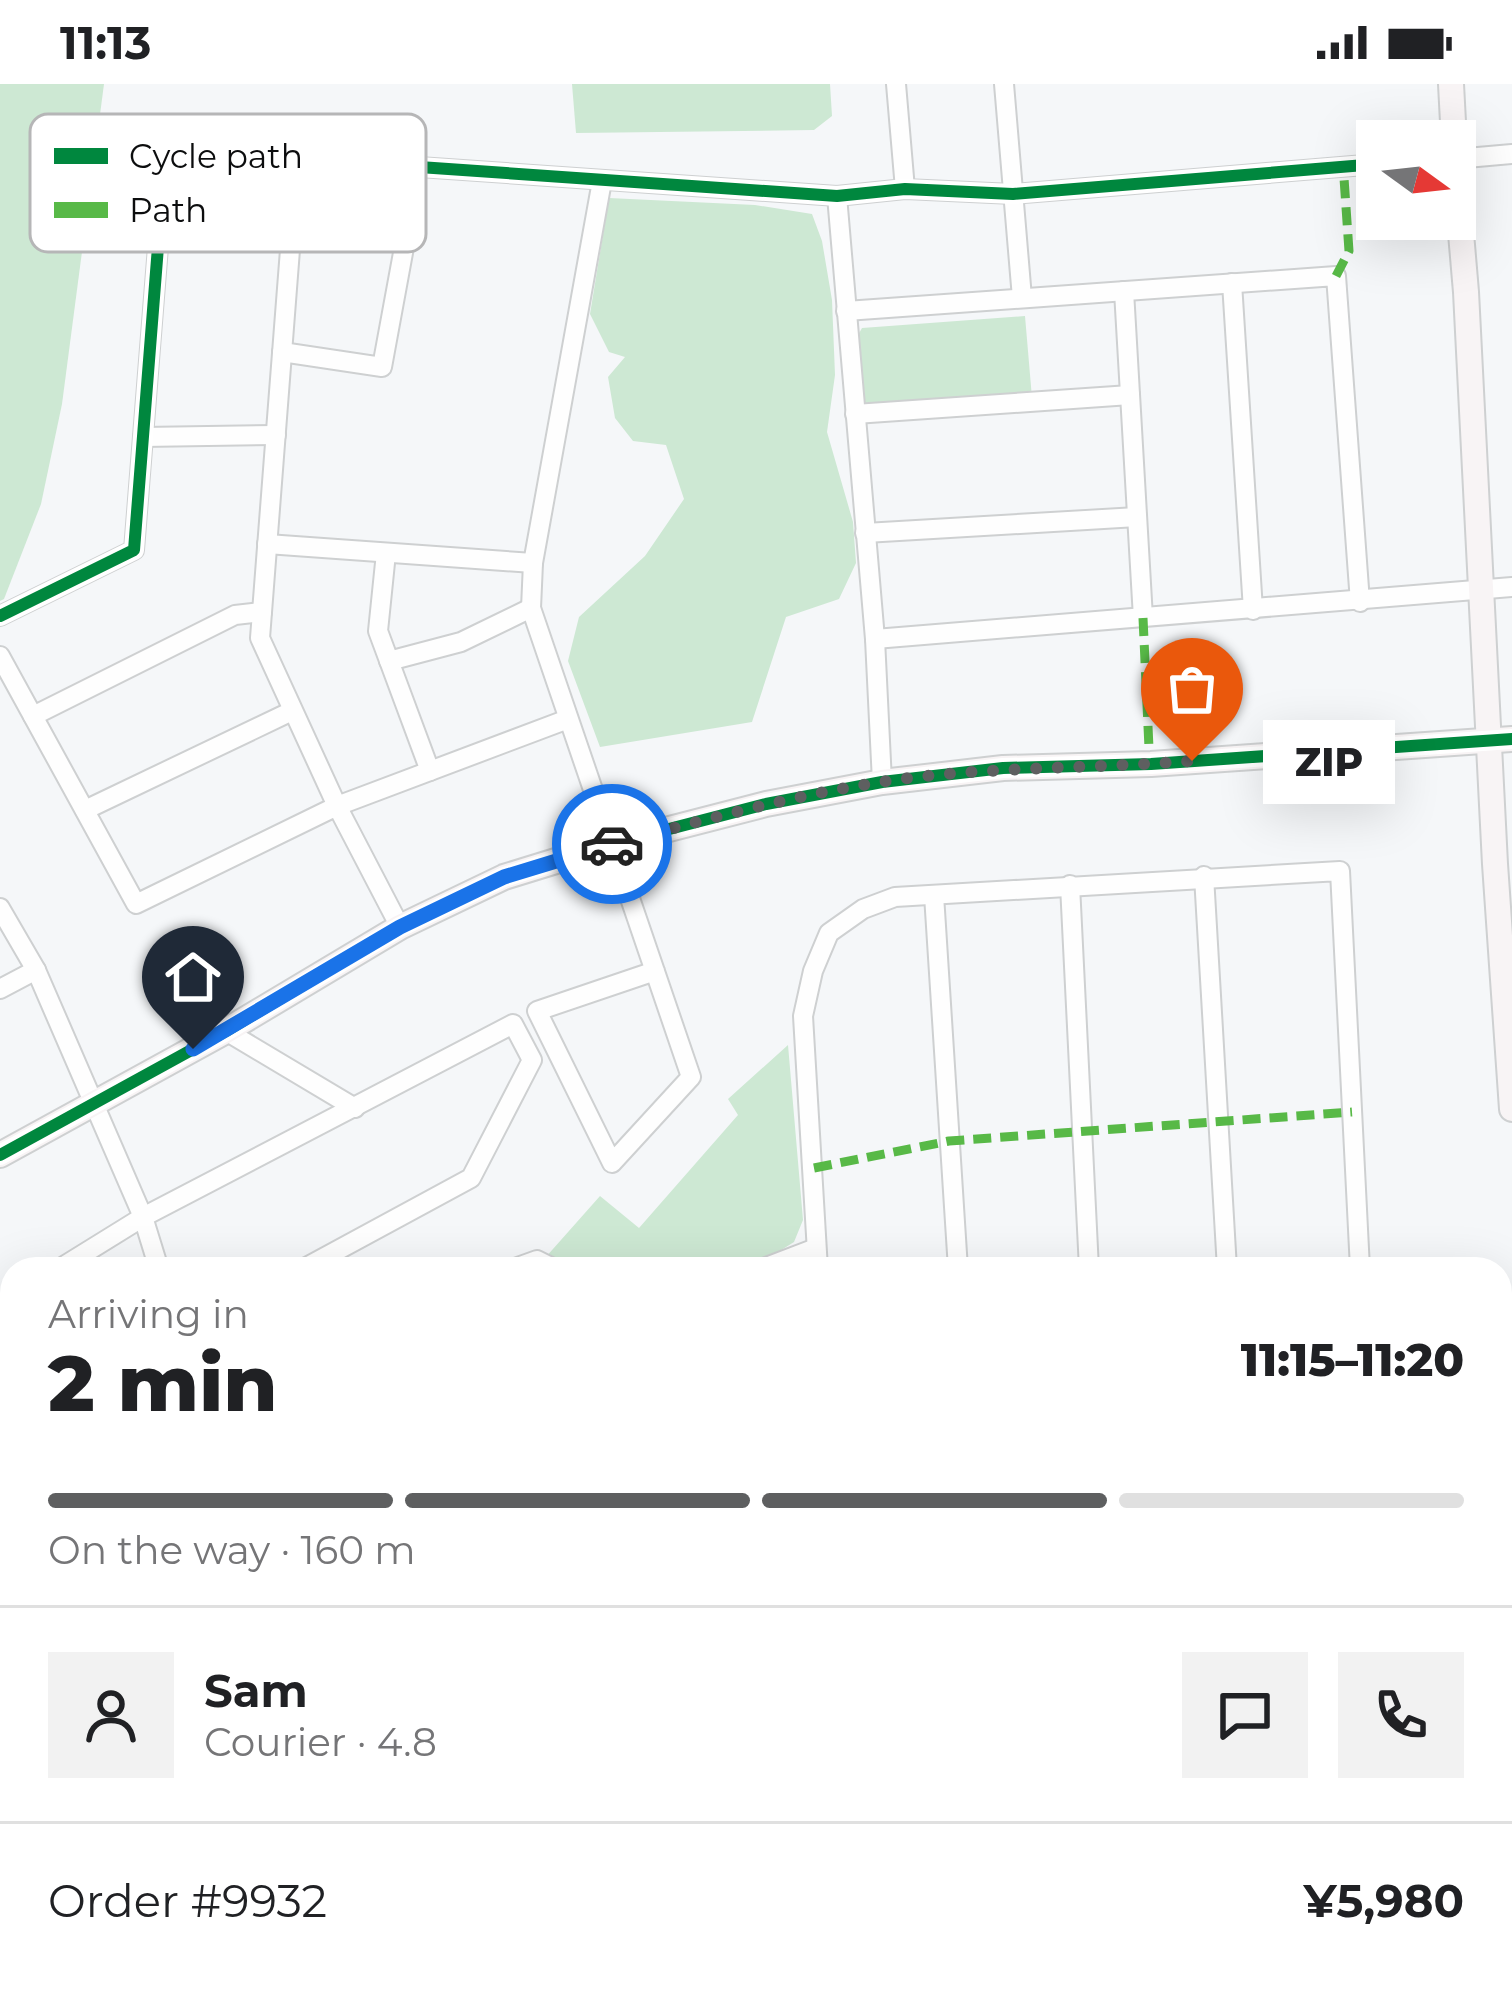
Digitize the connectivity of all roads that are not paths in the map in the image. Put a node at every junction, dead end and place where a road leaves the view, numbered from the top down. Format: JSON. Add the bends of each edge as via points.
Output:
{"nodes":[{"id":1,"x":896,"y":84,"type":"edge"},
{"id":2,"x":1004,"y":84,"type":"edge"},
{"id":3,"x":1451,"y":84,"type":"edge"},
{"id":4,"x":1453,"y":120,"type":"edge"},
{"id":5,"x":1512,"y":154,"type":"edge"},
{"id":6,"x":1476,"y":158,"type":"edge"},
{"id":7,"x":1356,"y":166,"type":"edge"},
{"id":8,"x":426,"y":169,"type":"edge"},
{"id":9,"x":602,"y":182,"type":"junction"},
{"id":10,"x":905,"y":190,"type":"junction"},
{"id":11,"x":1013,"y":194,"type":"junction"},
{"id":12,"x":837,"y":196,"type":"junction"},
{"id":13,"x":1460,"y":240,"type":"edge"},
{"id":14,"x":157,"y":252,"type":"edge"},
{"id":15,"x":290,"y":252,"type":"edge"},
{"id":16,"x":403,"y":252,"type":"edge"},
{"id":17,"x":1232,"y":283,"type":"junction"},
{"id":18,"x":1124,"y":291,"type":"junction"},
{"id":19,"x":1022,"y":298,"type":"junction"},
{"id":20,"x":847,"y":310,"type":"junction"},
{"id":21,"x":282,"y":352,"type":"junction"},
{"id":22,"x":1130,"y":395,"type":"junction"},
{"id":23,"x":855,"y":414,"type":"junction"},
{"id":24,"x":276,"y":435,"type":"junction"},
{"id":25,"x":142,"y":437,"type":"junction"},
{"id":26,"x":1137,"y":517,"type":"junction"},
{"id":27,"x":865,"y":533,"type":"junction"},
{"id":28,"x":267,"y":544,"type":"junction"},
{"id":29,"x":386,"y":553,"type":"junction"},
{"id":30,"x":533,"y":563,"type":"junction"},
{"id":31,"x":1512,"y":587,"type":"edge"},
{"id":32,"x":1481,"y":591,"type":"junction"},
{"id":33,"x":1360,"y":602,"type":"junction"},
{"id":34,"x":531,"y":608,"type":"junction"},
{"id":35,"x":1252,"y":610,"type":"junction"},
{"id":36,"x":262,"y":612,"type":"junction"},
{"id":37,"x":0,"y":616,"type":"edge"},
{"id":38,"x":1143,"y":618,"type":"junction"},
{"id":39,"x":875,"y":639,"type":"junction"},
{"id":40,"x":0,"y":656,"type":"edge"},
{"id":41,"x":389,"y":661,"type":"junction"},
{"id":42,"x":292,"y":711,"type":"junction"},
{"id":43,"x":33,"y":716,"type":"junction"},
{"id":44,"x":568,"y":718,"type":"junction"},
{"id":45,"x":1501,"y":740,"type":"edge"},
{"id":46,"x":430,"y":771,"type":"junction"},
{"id":47,"x":882,"y":782,"type":"junction"},
{"id":48,"x":337,"y":806,"type":"junction"},
{"id":49,"x":85,"y":810,"type":"junction"},
{"id":50,"x":610,"y":844,"type":"junction"},
{"id":51,"x":1204,"y":876,"type":"junction"},
{"id":52,"x":1070,"y":885,"type":"junction"},
{"id":53,"x":934,"y":895,"type":"junction"},
{"id":54,"x":0,"y":908,"type":"edge"},
{"id":55,"x":400,"y":927,"type":"junction"},
{"id":56,"x":36,"y":970,"type":"junction"},
{"id":57,"x":655,"y":971,"type":"junction"},
{"id":58,"x":0,"y":989,"type":"edge"},
{"id":59,"x":226,"y":1031,"type":"junction"},
{"id":60,"x":95,"y":1105,"type":"junction"},
{"id":61,"x":355,"y":1108,"type":"junction"},
{"id":62,"x":1512,"y":1109,"type":"edge"},
{"id":63,"x":0,"y":1155,"type":"edge"},
{"id":64,"x":143,"y":1217,"type":"junction"},
{"id":65,"x":816,"y":1248,"type":"junction"},
{"id":66,"x":78,"y":1257,"type":"edge"},
{"id":67,"x":155,"y":1257,"type":"edge"},
{"id":68,"x":325,"y":1257,"type":"edge"},
{"id":69,"x":792,"y":1257,"type":"edge"},
{"id":70,"x":817,"y":1257,"type":"edge"},
{"id":71,"x":957,"y":1257,"type":"edge"},
{"id":72,"x":1088,"y":1257,"type":"edge"},
{"id":73,"x":1225,"y":1257,"type":"edge"},
{"id":74,"x":1359,"y":1257,"type":"edge"}],
"edges":[{"from":1,"to":10,"type":"street"},
{"from":2,"to":11,"type":"street"},
{"from":3,"to":4,"type":"street"},
{"from":5,"to":6,"type":"street"},
{"from":7,"to":11,"type":"street"},
{"from":8,"to":9,"type":"street"},
{"from":9,"to":12,"type":"street"},
{"from":9,"to":30,"type":"street"},
{"from":10,"to":11,"type":"street"},
{"from":10,"to":12,"type":"street"},
{"from":11,"to":19,"type":"street"},
{"from":12,"to":20,"type":"street"},
{"from":13,"to":32,"type":"street"},
{"from":14,"to":25,"type":"street"},
{"from":15,"to":21,"type":"street"},
{"from":16,"to":21,"type":"street","via":[[382,368]]},
{"from":17,"to":18,"type":"street"},
{"from":17,"to":33,"type":"street","via":[[1336,275]]},
{"from":17,"to":35,"type":"street"},
{"from":18,"to":19,"type":"street"},
{"from":18,"to":22,"type":"street"},
{"from":19,"to":20,"type":"street"},
{"from":20,"to":23,"type":"street"},
{"from":21,"to":24,"type":"street"},
{"from":22,"to":23,"type":"street"},
{"from":22,"to":26,"type":"street"},
{"from":23,"to":27,"type":"street"},
{"from":24,"to":25,"type":"street"},
{"from":24,"to":28,"type":"street"},
{"from":25,"to":37,"type":"street","via":[[134,550]]},
{"from":26,"to":27,"type":"street"},
{"from":26,"to":38,"type":"street"},
{"from":27,"to":39,"type":"street"},
{"from":28,"to":29,"type":"street"},
{"from":28,"to":36,"type":"street"},
{"from":29,"to":30,"type":"street"},
{"from":29,"to":41,"type":"street","via":[[378,631]]},
{"from":30,"to":34,"type":"street"},
{"from":31,"to":32,"type":"street"},
{"from":32,"to":33,"type":"street"},
{"from":32,"to":45,"type":"street"},
{"from":33,"to":35,"type":"street"},
{"from":34,"to":41,"type":"street","via":[[460,642]]},
{"from":34,"to":44,"type":"street"},
{"from":35,"to":38,"type":"street"},
{"from":36,"to":42,"type":"street","via":[[260,638]]},
{"from":36,"to":43,"type":"street","via":[[235,615]]},
{"from":38,"to":39,"type":"street"},
{"from":39,"to":47,"type":"street"},
{"from":40,"to":43,"type":"street"},
{"from":41,"to":46,"type":"street"},
{"from":42,"to":48,"type":"street"},
{"from":42,"to":49,"type":"street"},
{"from":43,"to":49,"type":"street"},
{"from":44,"to":46,"type":"street"},
{"from":44,"to":50,"type":"street"},
{"from":45,"to":47,"type":"street"},
{"from":45,"to":62,"type":"street"},
{"from":46,"to":48,"type":"street"},
{"from":47,"to":50,"type":"street"},
{"from":48,"to":49,"type":"street","via":[[136,904]]},
{"from":48,"to":55,"type":"street"},
{"from":50,"to":55,"type":"street","via":[[504,877]]},
{"from":50,"to":57,"type":"street"},
{"from":51,"to":52,"type":"street"},
{"from":51,"to":73,"type":"street"},
{"from":51,"to":74,"type":"street","via":[[1340,871]]},
{"from":52,"to":53,"type":"street"},
{"from":52,"to":72,"type":"street"},
{"from":53,"to":65,"type":"street","via":[[863,908],[829,933],[814,970],[803,1016]]},
{"from":53,"to":71,"type":"street"},
{"from":54,"to":56,"type":"street"},
{"from":55,"to":59,"type":"street"},
{"from":56,"to":58,"type":"street"},
{"from":56,"to":60,"type":"street"},
{"from":57,"to":57,"type":"street","via":[[692,1077],[611,1163],[537,1010]]},
{"from":59,"to":60,"type":"street"},
{"from":59,"to":61,"type":"street"},
{"from":60,"to":63,"type":"street"},
{"from":60,"to":64,"type":"street"},
{"from":61,"to":64,"type":"street"},
{"from":61,"to":68,"type":"street","via":[[513,1024],[532,1060],[471,1178]]},
{"from":64,"to":66,"type":"street"},
{"from":64,"to":67,"type":"street"},
{"from":65,"to":69,"type":"street"},
{"from":65,"to":70,"type":"street"}]}
